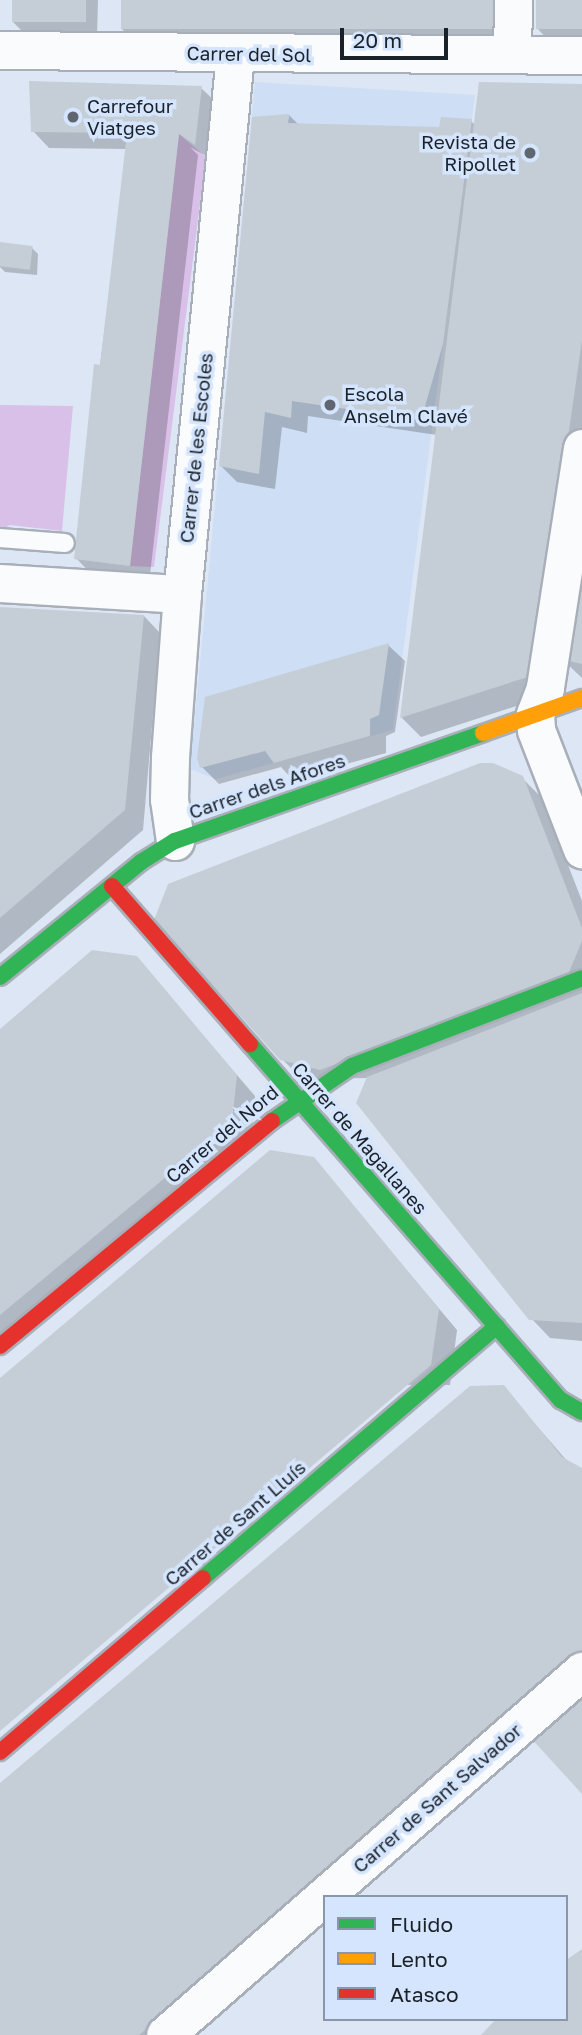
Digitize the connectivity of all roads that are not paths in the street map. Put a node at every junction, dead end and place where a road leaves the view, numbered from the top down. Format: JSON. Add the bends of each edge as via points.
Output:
{"nodes":[{"id":1,"x":513,"y":0,"type":"edge"},
{"id":2,"x":0,"y":50,"type":"edge"},
{"id":3,"x":512,"y":54,"type":"junction"},
{"id":4,"x":234,"y":55,"type":"junction"},
{"id":5,"x":582,"y":55,"type":"edge"},
{"id":6,"x":582,"y":447,"type":"edge"},
{"id":7,"x":0,"y":538,"type":"edge"},
{"id":8,"x":65,"y":543,"type":"dead end"},
{"id":9,"x":8,"y":577,"type":"edge"},
{"id":10,"x":182,"y":594,"type":"junction"},
{"id":11,"x":582,"y":698,"type":"edge"},
{"id":12,"x":535,"y":714,"type":"junction"},
{"id":13,"x":175,"y":841,"type":"junction"},
{"id":14,"x":582,"y":849,"type":"edge"},
{"id":15,"x":113,"y":886,"type":"junction"},
{"id":16,"x":0,"y":977,"type":"edge"},
{"id":17,"x":582,"y":978,"type":"edge"},
{"id":18,"x":298,"y":1098,"type":"junction"},
{"id":19,"x":497,"y":1326,"type":"junction"},
{"id":20,"x":0,"y":1346,"type":"edge"},
{"id":21,"x":582,"y":1412,"type":"edge"},
{"id":22,"x":582,"y":1671,"type":"edge"},
{"id":23,"x":0,"y":1752,"type":"edge"},
{"id":24,"x":325,"y":1895,"type":"edge"},
{"id":25,"x":323,"y":1897,"type":"edge"},
{"id":26,"x":165,"y":2035,"type":"edge"}],
"edges":[{"from":1,"to":3,"type":"street"},
{"from":2,"to":4,"type":"street","name":"Carrer del Sol"},
{"from":3,"to":4,"type":"street","name":"Carrer del Sol"},
{"from":3,"to":5,"type":"street","name":"Carrer del Sol"},
{"from":4,"to":10,"type":"street","name":"Carrer de les Escoles"},
{"from":6,"to":12,"type":"street","via":[[545,688]]},
{"from":7,"to":8,"type":"lane"},
{"from":9,"to":10,"type":"street"},
{"from":10,"to":13,"type":"street","name":"Carrer de les Escoles","via":[[169,799]]},
{"from":11,"to":12,"type":"street","name":"Carrer dels Afores"},
{"from":12,"to":13,"type":"street","name":"Carrer dels Afores"},
{"from":12,"to":14,"type":"street","via":[[536,730]]},
{"from":13,"to":15,"type":"street","name":"Carrer dels Afores"},
{"from":15,"to":16,"type":"street","name":"Carrer dels Afores"},
{"from":15,"to":18,"type":"street","name":"Carrer de Magallanes"},
{"from":17,"to":18,"type":"street","name":"Carrer del Nord","via":[[352,1066]]},
{"from":18,"to":19,"type":"street","name":"Carrer de Magallanes"},
{"from":18,"to":20,"type":"street","name":"Carrer del Nord"},
{"from":19,"to":21,"type":"street","name":"Carrer de Magallanes","via":[[561,1400]]},
{"from":19,"to":23,"type":"street","name":"Carrer de Sant Lluís"},
{"from":22,"to":24,"type":"street","name":"Carrer de Sant Salvador"},
{"from":25,"to":26,"type":"street","name":"Carrer de Sant Salvador"}]}
